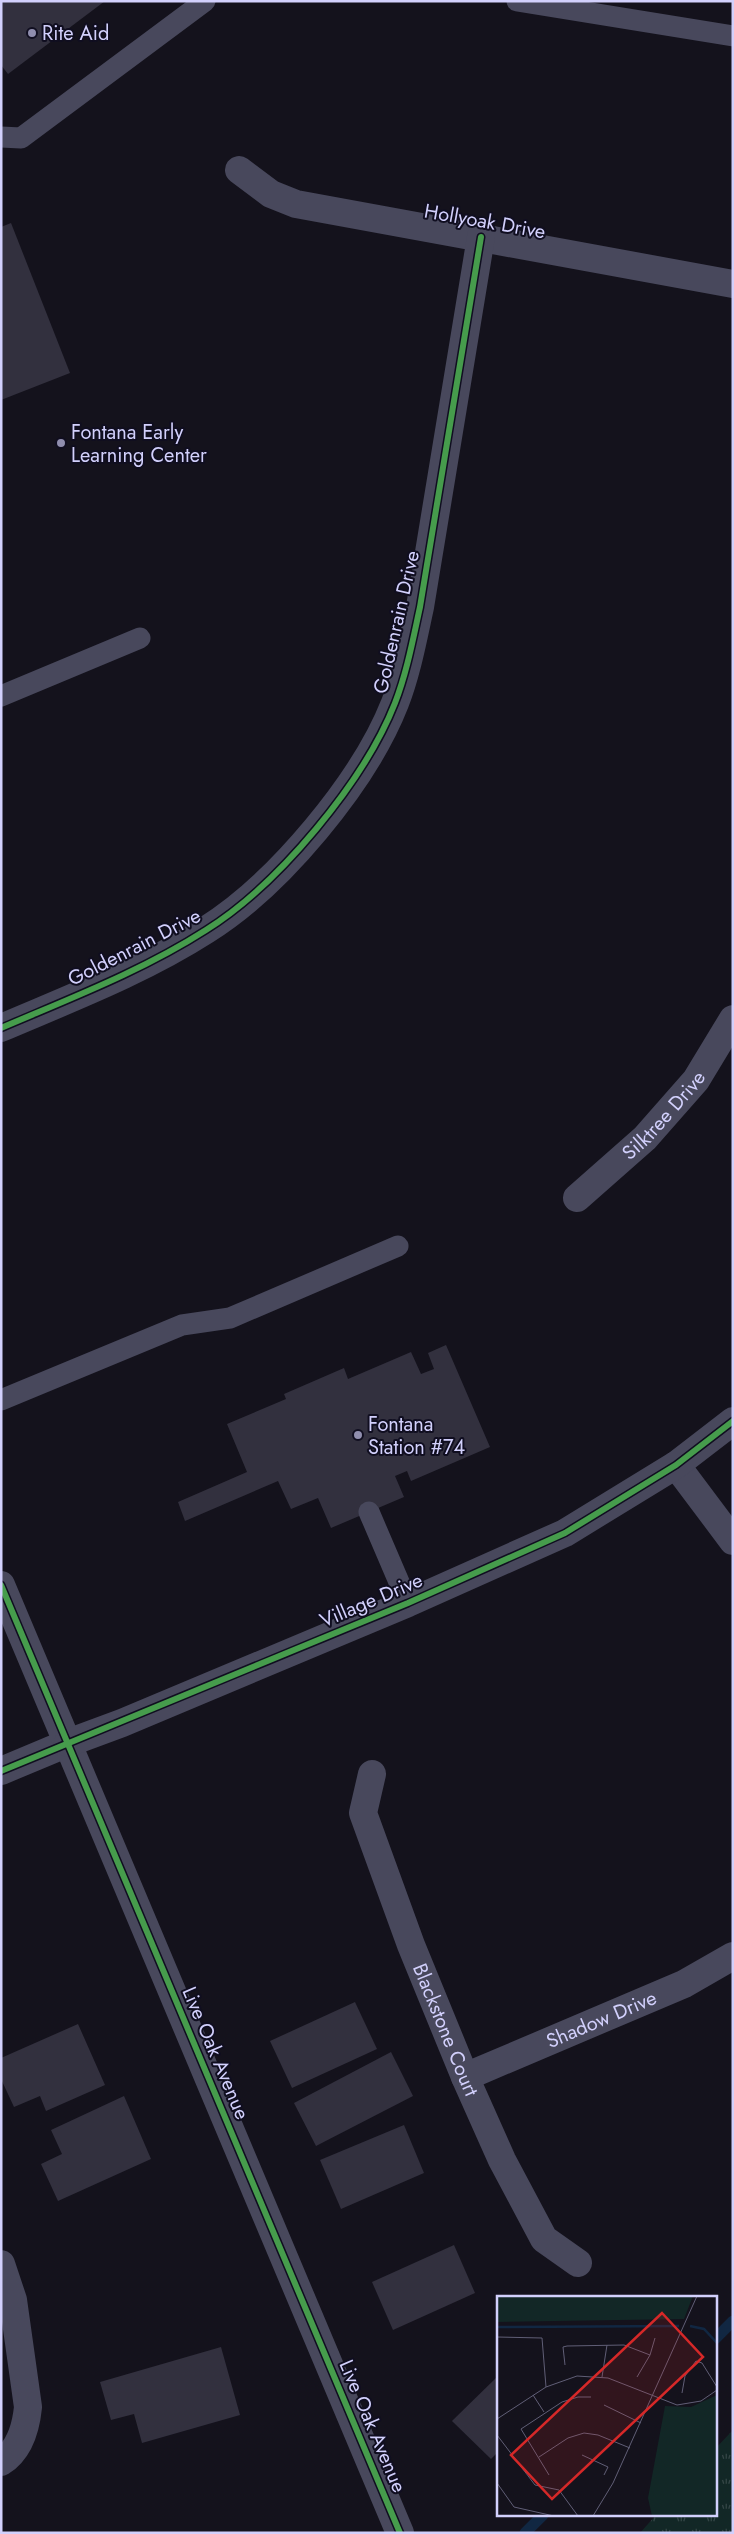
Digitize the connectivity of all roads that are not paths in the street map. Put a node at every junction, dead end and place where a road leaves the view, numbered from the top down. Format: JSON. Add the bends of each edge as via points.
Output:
{"nodes":[{"id":1,"x":205,"y":1,"type":"edge"},
{"id":2,"x":517,"y":1,"type":"edge"},
{"id":3,"x":733,"y":36,"type":"edge"},
{"id":4,"x":1,"y":137,"type":"edge"},
{"id":5,"x":239,"y":170,"type":"dead end"},
{"id":6,"x":481,"y":237,"type":"junction"},
{"id":7,"x":733,"y":284,"type":"edge"},
{"id":8,"x":140,"y":638,"type":"dead end"},
{"id":9,"x":1,"y":696,"type":"edge"},
{"id":10,"x":733,"y":1019,"type":"edge"},
{"id":11,"x":1,"y":1028,"type":"edge"},
{"id":12,"x":576,"y":1198,"type":"dead end"},
{"id":13,"x":398,"y":1246,"type":"dead end"},
{"id":14,"x":1,"y":1400,"type":"edge"},
{"id":15,"x":733,"y":1421,"type":"edge"},
{"id":16,"x":676,"y":1465,"type":"junction"},
{"id":17,"x":369,"y":1512,"type":"dead end"},
{"id":18,"x":733,"y":1541,"type":"edge"},
{"id":19,"x":1,"y":1585,"type":"edge"},
{"id":20,"x":408,"y":1603,"type":"junction"},
{"id":21,"x":68,"y":1742,"type":"junction"},
{"id":22,"x":1,"y":1771,"type":"edge"},
{"id":23,"x":372,"y":1774,"type":"dead end"},
{"id":24,"x":733,"y":1956,"type":"edge"},
{"id":25,"x":465,"y":2077,"type":"junction"},
{"id":26,"x":578,"y":2263,"type":"dead end"},
{"id":27,"x":1,"y":2264,"type":"edge"},
{"id":28,"x":1,"y":2462,"type":"edge"},
{"id":29,"x":400,"y":2533,"type":"edge"}],
"edges":[{"from":1,"to":4,"type":"lane","via":[[21,138]]},
{"from":2,"to":3,"type":"lane"},
{"from":5,"to":6,"type":"street","name":"Hollyoak Drive","via":[[271,194],[296,204]]},
{"from":6,"to":7,"type":"street","name":"Hollyoak Drive"},
{"from":6,"to":11,"type":"street","name":"Goldenrain Drive","via":[[420,607],[395,703],[360,767],[298,850],[258,890],[208,930],[118,978]]},
{"from":8,"to":9,"type":"lane"},
{"from":10,"to":12,"type":"street","name":"Silktree Drive","via":[[696,1080],[645,1138]]},
{"from":13,"to":14,"type":"lane","via":[[230,1318],[182,1325]]},
{"from":15,"to":16,"type":"street","name":"Village Drive"},
{"from":16,"to":18,"type":"street"},
{"from":16,"to":20,"type":"street","name":"Village Drive","via":[[566,1532]]},
{"from":17,"to":20,"type":"lane"},
{"from":19,"to":21,"type":"street","name":"Live Oak Avenue"},
{"from":20,"to":21,"type":"street","name":"Village Drive","via":[[122,1723]]},
{"from":21,"to":22,"type":"street","name":"Village Drive"},
{"from":21,"to":29,"type":"street","name":"Live Oak Avenue"},
{"from":23,"to":25,"type":"street","name":"Blackstone Court","via":[[363,1813],[410,1945]]},
{"from":24,"to":25,"type":"street","name":"Shadow Drive","via":[[684,1984]]},
{"from":25,"to":26,"type":"street","name":"Blackstone Court","via":[[502,2160],[544,2238]]},
{"from":27,"to":28,"type":"street","via":[[13,2300],[28,2406],[21,2438]]}]}
